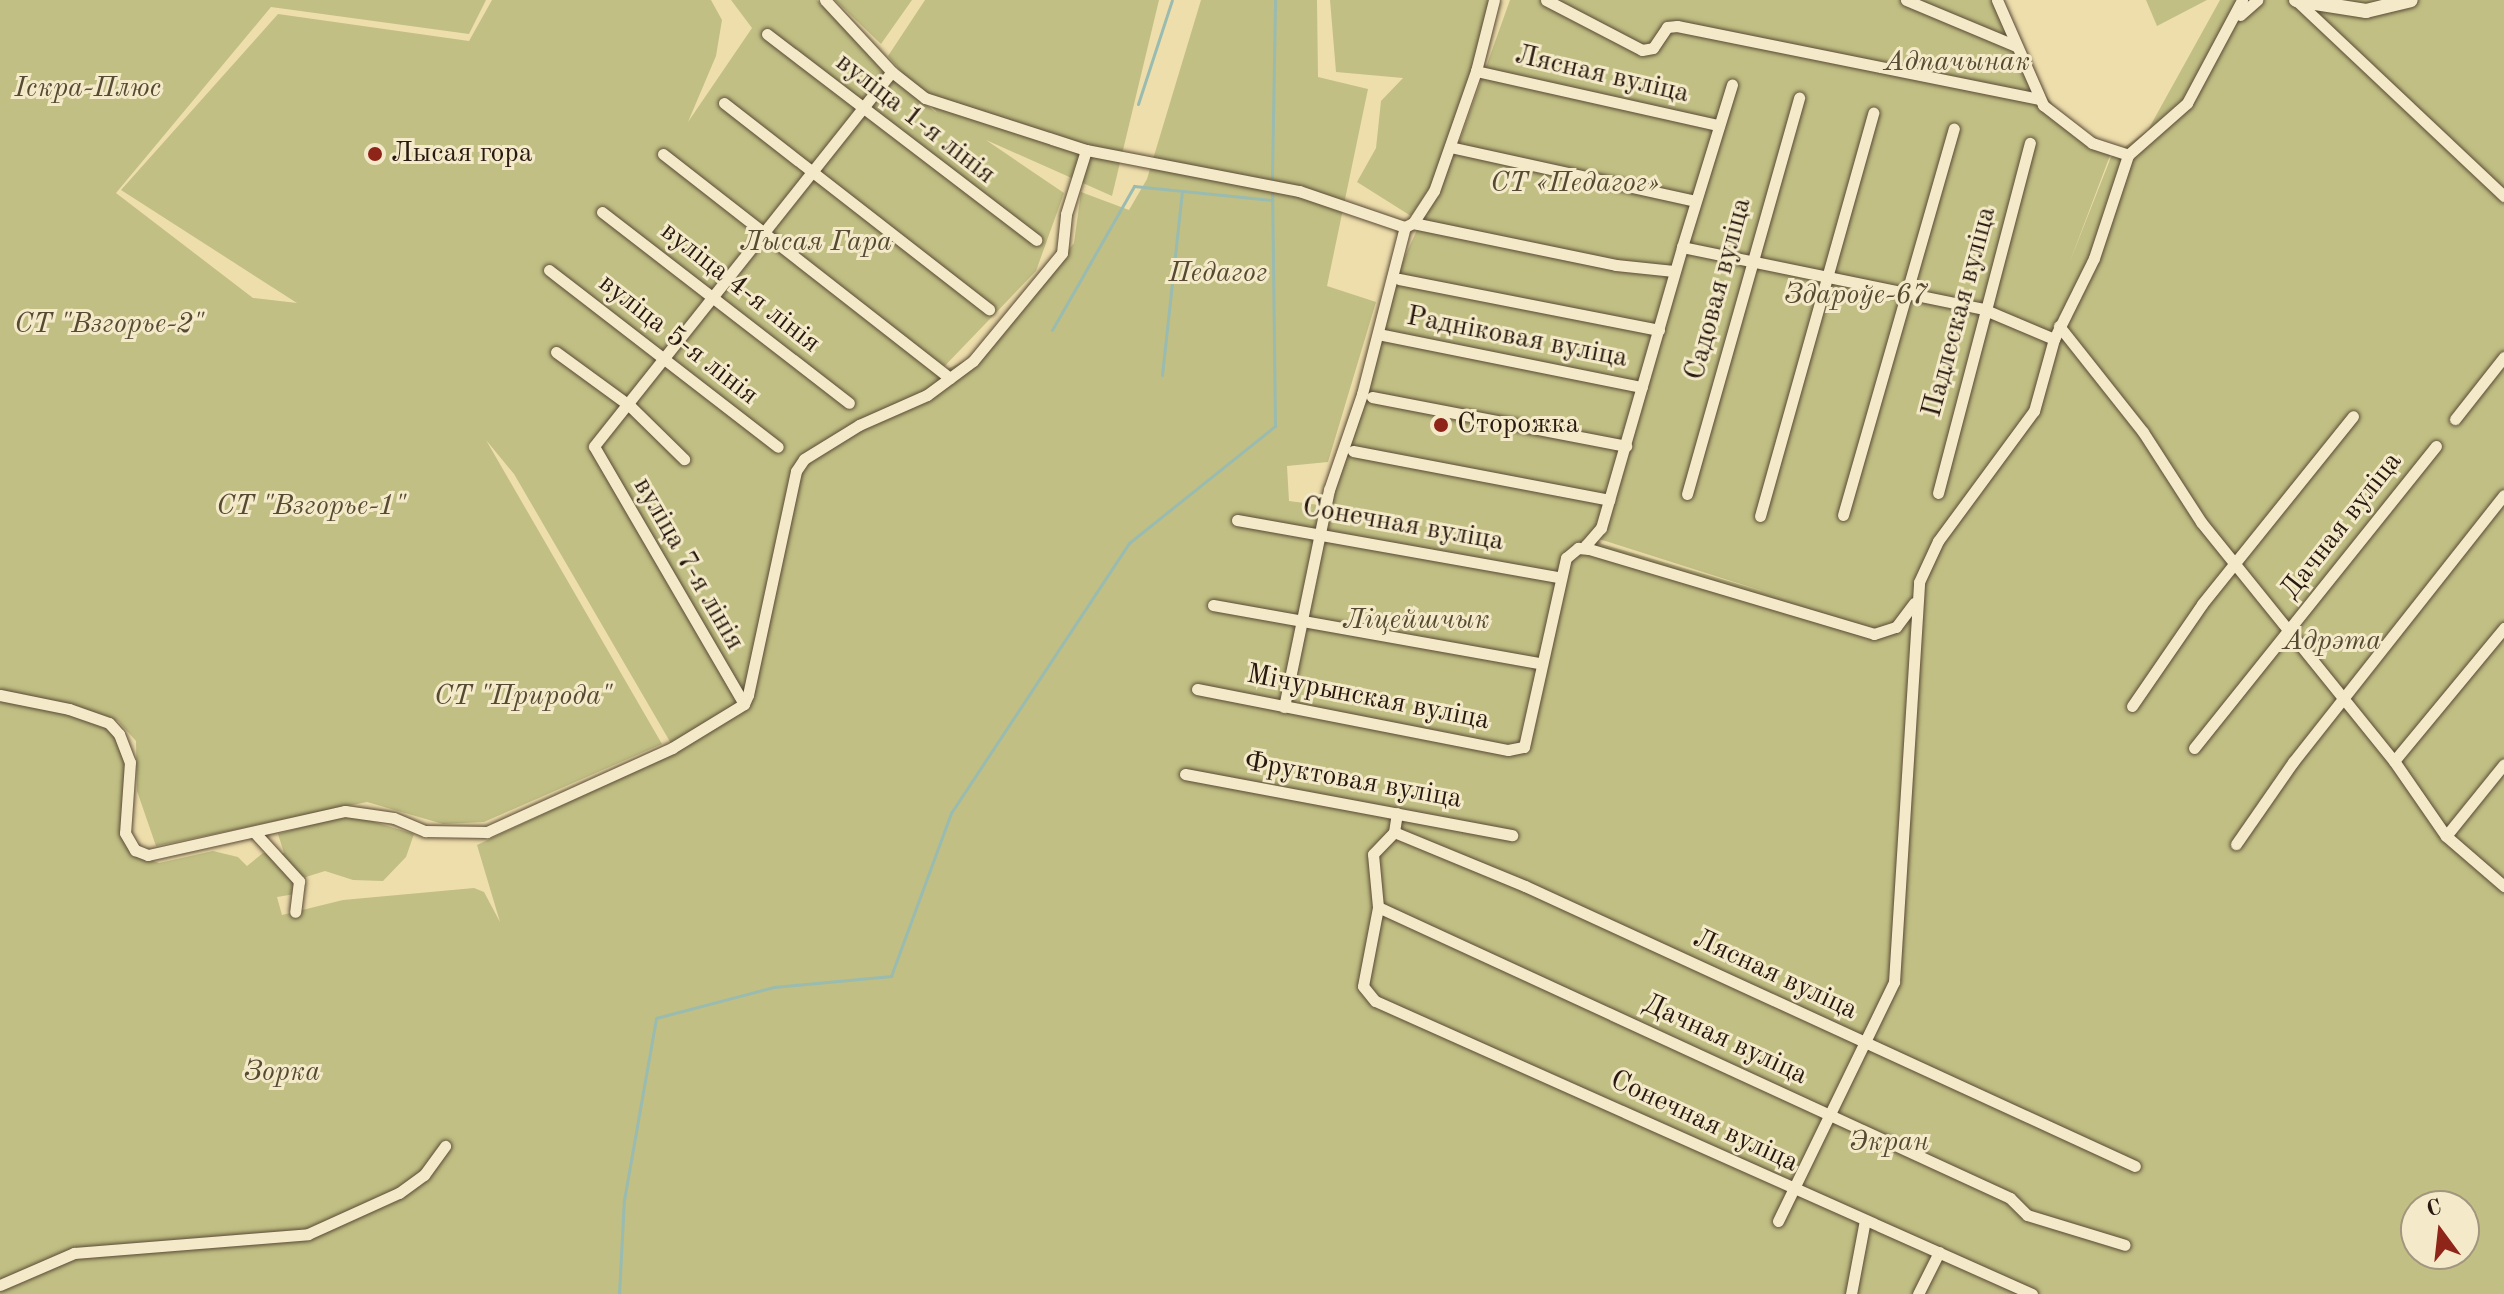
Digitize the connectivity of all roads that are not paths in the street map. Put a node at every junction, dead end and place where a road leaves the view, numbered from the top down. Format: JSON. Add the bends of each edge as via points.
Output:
{"nodes":[{"id":1,"x":825,"y":0,"type":"edge"},
{"id":2,"x":1494,"y":0,"type":"edge"},
{"id":3,"x":1906,"y":0,"type":"edge"},
{"id":4,"x":1997,"y":0,"type":"edge"},
{"id":5,"x":2242,"y":0,"type":"edge"},
{"id":6,"x":2257,"y":0,"type":"edge"},
{"id":7,"x":2296,"y":0,"type":"edge"},
{"id":8,"x":2411,"y":0,"type":"edge"},
{"id":9,"x":1547,"y":1,"type":"edge"},
{"id":10,"x":2233,"y":23,"type":"junction"},
{"id":11,"x":767,"y":34,"type":"dead end"},
{"id":12,"x":2016,"y":46,"type":"junction"},
{"id":13,"x":1476,"y":71,"type":"junction"},
{"id":14,"x":892,"y":72,"type":"junction"},
{"id":15,"x":1732,"y":84,"type":"dead end"},
{"id":16,"x":1799,"y":98,"type":"dead end"},
{"id":17,"x":2040,"y":99,"type":"junction"},
{"id":18,"x":724,"y":103,"type":"dead end"},
{"id":19,"x":864,"y":110,"type":"junction"},
{"id":20,"x":1873,"y":113,"type":"dead end"},
{"id":21,"x":1718,"y":125,"type":"junction"},
{"id":22,"x":1954,"y":129,"type":"dead end"},
{"id":23,"x":2030,"y":143,"type":"dead end"},
{"id":24,"x":1450,"y":147,"type":"junction"},
{"id":25,"x":1086,"y":150,"type":"junction"},
{"id":26,"x":663,"y":154,"type":"dead end"},
{"id":27,"x":2128,"y":155,"type":"junction"},
{"id":28,"x":814,"y":173,"type":"junction"},
{"id":29,"x":2504,"y":196,"type":"edge"},
{"id":30,"x":1695,"y":201,"type":"junction"},
{"id":31,"x":602,"y":212,"type":"dead end"},
{"id":32,"x":1409,"y":225,"type":"junction"},
{"id":33,"x":764,"y":236,"type":"junction"},
{"id":34,"x":1036,"y":240,"type":"dead end"},
{"id":35,"x":1682,"y":247,"type":"junction"},
{"id":36,"x":1752,"y":263,"type":"junction"},
{"id":37,"x":549,"y":270,"type":"dead end"},
{"id":38,"x":1674,"y":271,"type":"junction"},
{"id":39,"x":1829,"y":277,"type":"junction"},
{"id":40,"x":1399,"y":279,"type":"dead end"},
{"id":41,"x":1905,"y":292,"type":"junction"},
{"id":42,"x":715,"y":298,"type":"junction"},
{"id":43,"x":989,"y":309,"type":"dead end"},
{"id":44,"x":1983,"y":309,"type":"junction"},
{"id":45,"x":2059,"y":326,"type":"junction"},
{"id":46,"x":1659,"y":330,"type":"junction"},
{"id":47,"x":1383,"y":335,"type":"dead end"},
{"id":48,"x":2054,"y":339,"type":"junction"},
{"id":49,"x":556,"y":352,"type":"dead end"},
{"id":50,"x":2504,"y":357,"type":"edge"},
{"id":51,"x":665,"y":362,"type":"junction"},
{"id":52,"x":950,"y":378,"type":"junction"},
{"id":53,"x":1642,"y":387,"type":"junction"},
{"id":54,"x":1372,"y":397,"type":"dead end"},
{"id":55,"x":849,"y":403,"type":"dead end"},
{"id":56,"x":630,"y":406,"type":"junction"},
{"id":57,"x":2353,"y":416,"type":"dead end"},
{"id":58,"x":2455,"y":419,"type":"dead end"},
{"id":59,"x":1626,"y":446,"type":"junction"},
{"id":60,"x":2436,"y":446,"type":"dead end"},
{"id":61,"x":778,"y":447,"type":"dead end"},
{"id":62,"x":1353,"y":451,"type":"dead end"},
{"id":63,"x":684,"y":459,"type":"dead end"},
{"id":64,"x":1938,"y":493,"type":"dead end"},
{"id":65,"x":1687,"y":494,"type":"dead end"},
{"id":66,"x":2504,"y":495,"type":"edge"},
{"id":67,"x":1609,"y":500,"type":"junction"},
{"id":68,"x":1843,"y":515,"type":"dead end"},
{"id":69,"x":1760,"y":516,"type":"dead end"},
{"id":70,"x":1237,"y":520,"type":"dead end"},
{"id":71,"x":1323,"y":534,"type":"junction"},
{"id":72,"x":1589,"y":549,"type":"junction"},
{"id":73,"x":2236,"y":563,"type":"junction"},
{"id":74,"x":1561,"y":578,"type":"junction"},
{"id":75,"x":1914,"y":603,"type":"junction"},
{"id":76,"x":1213,"y":605,"type":"dead end"},
{"id":77,"x":1305,"y":622,"type":"junction"},
{"id":78,"x":2504,"y":628,"type":"edge"},
{"id":79,"x":2287,"y":634,"type":"junction"},
{"id":80,"x":1540,"y":663,"type":"junction"},
{"id":81,"x":1197,"y":689,"type":"dead end"},
{"id":82,"x":0,"y":695,"type":"edge"},
{"id":83,"x":2343,"y":698,"type":"junction"},
{"id":84,"x":744,"y":704,"type":"junction"},
{"id":85,"x":2132,"y":706,"type":"dead end"},
{"id":86,"x":1284,"y":707,"type":"junction"},
{"id":87,"x":2194,"y":748,"type":"dead end"},
{"id":88,"x":2394,"y":761,"type":"junction"},
{"id":89,"x":2504,"y":764,"type":"edge"},
{"id":90,"x":1185,"y":774,"type":"dead end"},
{"id":91,"x":1397,"y":813,"type":"junction"},
{"id":92,"x":1394,"y":832,"type":"junction"},
{"id":93,"x":256,"y":834,"type":"junction"},
{"id":94,"x":1512,"y":835,"type":"dead end"},
{"id":95,"x":2446,"y":836,"type":"junction"},
{"id":96,"x":2236,"y":844,"type":"dead end"},
{"id":97,"x":2504,"y":886,"type":"edge"},
{"id":98,"x":1378,"y":907,"type":"junction"},
{"id":99,"x":295,"y":912,"type":"dead end"},
{"id":100,"x":1865,"y":1043,"type":"junction"},
{"id":101,"x":1830,"y":1115,"type":"junction"},
{"id":102,"x":445,"y":1146,"type":"dead end"},
{"id":103,"x":2135,"y":1166,"type":"dead end"},
{"id":104,"x":1795,"y":1189,"type":"junction"},
{"id":105,"x":1865,"y":1220,"type":"junction"},
{"id":106,"x":1778,"y":1221,"type":"dead end"},
{"id":107,"x":2125,"y":1245,"type":"dead end"},
{"id":108,"x":1939,"y":1252,"type":"junction"},
{"id":109,"x":0,"y":1285,"type":"edge"},
{"id":110,"x":2012,"y":1290,"type":"edge"},
{"id":111,"x":1851,"y":1294,"type":"edge"},
{"id":112,"x":1918,"y":1294,"type":"edge"},
{"id":113,"x":2032,"y":1294,"type":"edge"}],
"edges":[{"from":1,"to":14,"type":"street"},
{"from":2,"to":13,"type":"street"},
{"from":3,"to":12,"type":"street"},
{"from":4,"to":12,"type":"street"},
{"from":5,"to":10,"type":"street"},
{"from":6,"to":10,"type":"street"},
{"from":7,"to":8,"type":"street","via":[[2366,11]]},
{"from":7,"to":29,"type":"street"},
{"from":9,"to":17,"type":"street","via":[[1642,50],[1653,48],[1671,25]]},
{"from":10,"to":27,"type":"street","via":[[2187,103]]},
{"from":11,"to":19,"type":"street","name":"вуліца 1-я лінія"},
{"from":12,"to":17,"type":"street"},
{"from":13,"to":21,"type":"street","name":"Лясная вуліца"},
{"from":13,"to":24,"type":"street"},
{"from":14,"to":19,"type":"street"},
{"from":14,"to":25,"type":"street","via":[[925,98]]},
{"from":15,"to":21,"type":"street"},
{"from":16,"to":36,"type":"street","name":"Садовая вуліца"},
{"from":17,"to":27,"type":"street","via":[[2064,126]]},
{"from":18,"to":28,"type":"street"},
{"from":19,"to":28,"type":"street"},
{"from":19,"to":34,"type":"street","name":"вуліца 1-я лінія"},
{"from":20,"to":39,"type":"street"},
{"from":21,"to":30,"type":"street"},
{"from":22,"to":41,"type":"street"},
{"from":23,"to":44,"type":"street","name":"Падлеская вуліца"},
{"from":24,"to":30,"type":"street"},
{"from":24,"to":32,"type":"street","via":[[1434,191]]},
{"from":25,"to":32,"type":"street","via":[[1299,191]]},
{"from":25,"to":52,"type":"street","via":[[1066,214],[1062,253],[973,361]]},
{"from":26,"to":33,"type":"street"},
{"from":27,"to":45,"type":"street","via":[[2094,258]]},
{"from":28,"to":33,"type":"street"},
{"from":28,"to":43,"type":"street"},
{"from":30,"to":35,"type":"street"},
{"from":31,"to":42,"type":"street","name":"вуліца 4-я лінія"},
{"from":32,"to":38,"type":"street","via":[[1616,265]]},
{"from":32,"to":71,"type":"street","via":[[1329,490]]},
{"from":33,"to":42,"type":"street"},
{"from":33,"to":52,"type":"street"},
{"from":35,"to":36,"type":"street"},
{"from":35,"to":38,"type":"street"},
{"from":36,"to":39,"type":"street"},
{"from":36,"to":65,"type":"street","name":"Садовая вуліца"},
{"from":37,"to":51,"type":"street","name":"вуліца 5-я лінія"},
{"from":38,"to":46,"type":"street"},
{"from":39,"to":41,"type":"street"},
{"from":39,"to":69,"type":"street"},
{"from":40,"to":46,"type":"street","name":"Садовая вуліца"},
{"from":41,"to":44,"type":"street"},
{"from":41,"to":68,"type":"street"},
{"from":42,"to":51,"type":"street"},
{"from":42,"to":55,"type":"street","name":"вуліца 4-я лінія"},
{"from":44,"to":48,"type":"street"},
{"from":44,"to":64,"type":"street","name":"Падлеская вуліца"},
{"from":45,"to":48,"type":"street"},
{"from":45,"to":73,"type":"street","via":[[2109,385],[2201,522]]},
{"from":46,"to":53,"type":"street"},
{"from":47,"to":53,"type":"street","name":"Радніковая вуліца"},
{"from":48,"to":75,"type":"street","via":[[2034,411],[1938,541]]},
{"from":49,"to":56,"type":"street"},
{"from":50,"to":58,"type":"street"},
{"from":51,"to":56,"type":"street"},
{"from":51,"to":61,"type":"street","name":"вуліца 5-я лінія"},
{"from":52,"to":84,"type":"street","via":[[927,395],[859,425],[804,459],[796,471]]},
{"from":53,"to":59,"type":"street"},
{"from":54,"to":59,"type":"street"},
{"from":56,"to":63,"type":"street"},
{"from":56,"to":84,"type":"street","name":"вуліца 7-я лінія","via":[[594,446]]},
{"from":57,"to":73,"type":"street"},
{"from":59,"to":67,"type":"street"},
{"from":60,"to":79,"type":"street","name":"Дачная вуліца"},
{"from":62,"to":67,"type":"street"},
{"from":66,"to":83,"type":"street"},
{"from":67,"to":72,"type":"street","via":[[1598,535],[1586,545]]},
{"from":70,"to":71,"type":"street","name":"Сонечная вуліца"},
{"from":71,"to":74,"type":"street","name":"Сонечная вуліца"},
{"from":71,"to":77,"type":"street"},
{"from":72,"to":74,"type":"street","via":[[1572,552]]},
{"from":72,"to":75,"type":"street","via":[[1874,634],[1896,627]]},
{"from":73,"to":79,"type":"street"},
{"from":73,"to":85,"type":"street"},
{"from":74,"to":80,"type":"street"},
{"from":75,"to":100,"type":"street","via":[[1894,982]]},
{"from":76,"to":77,"type":"street"},
{"from":77,"to":80,"type":"street"},
{"from":77,"to":86,"type":"street"},
{"from":78,"to":88,"type":"street"},
{"from":79,"to":83,"type":"street"},
{"from":79,"to":87,"type":"street","name":"Дачная вуліца"},
{"from":80,"to":86,"type":"street","name":"Мічурынская вуліца","via":[[1526,741],[1519,749]]},
{"from":81,"to":86,"type":"street","name":"Мічурынская вуліца"},
{"from":82,"to":93,"type":"street","via":[[69,709],[109,723],[119,734],[130,762],[125,833],[135,850],[161,856]]},
{"from":83,"to":88,"type":"street"},
{"from":83,"to":96,"type":"street"},
{"from":84,"to":93,"type":"street","via":[[672,748],[500,829],[452,834],[345,811]]},
{"from":88,"to":95,"type":"street"},
{"from":89,"to":95,"type":"street"},
{"from":90,"to":91,"type":"street","name":"Фруктовая вуліца"},
{"from":91,"to":92,"type":"street"},
{"from":91,"to":94,"type":"street","name":"Фруктовая вуліца"},
{"from":92,"to":98,"type":"street","via":[[1373,854]]},
{"from":92,"to":100,"type":"street","name":"Лясная вуліца"},
{"from":93,"to":99,"type":"street","via":[[299,881]]},
{"from":95,"to":97,"type":"street"},
{"from":98,"to":101,"type":"street","name":"Дачная вуліца"},
{"from":98,"to":104,"type":"street","name":"Сонечная вуліца","via":[[1363,986],[1375,1001]]},
{"from":100,"to":101,"type":"street"},
{"from":100,"to":103,"type":"street","name":"Лясная вуліца"},
{"from":101,"to":104,"type":"street"},
{"from":101,"to":107,"type":"street","name":"Дачная вуліца","via":[[2010,1198],[2027,1215]]},
{"from":102,"to":109,"type":"street","via":[[424,1175],[399,1193],[308,1234],[74,1253]]},
{"from":104,"to":105,"type":"street","name":"Сонечная вуліца"},
{"from":104,"to":106,"type":"street"},
{"from":105,"to":108,"type":"street","name":"Сонечная вуліца"},
{"from":105,"to":111,"type":"street"},
{"from":108,"to":110,"type":"street","name":"Сонечная вуліца"},
{"from":108,"to":112,"type":"street"},
{"from":110,"to":113,"type":"street","name":"Сонечная вуліца"}]}
